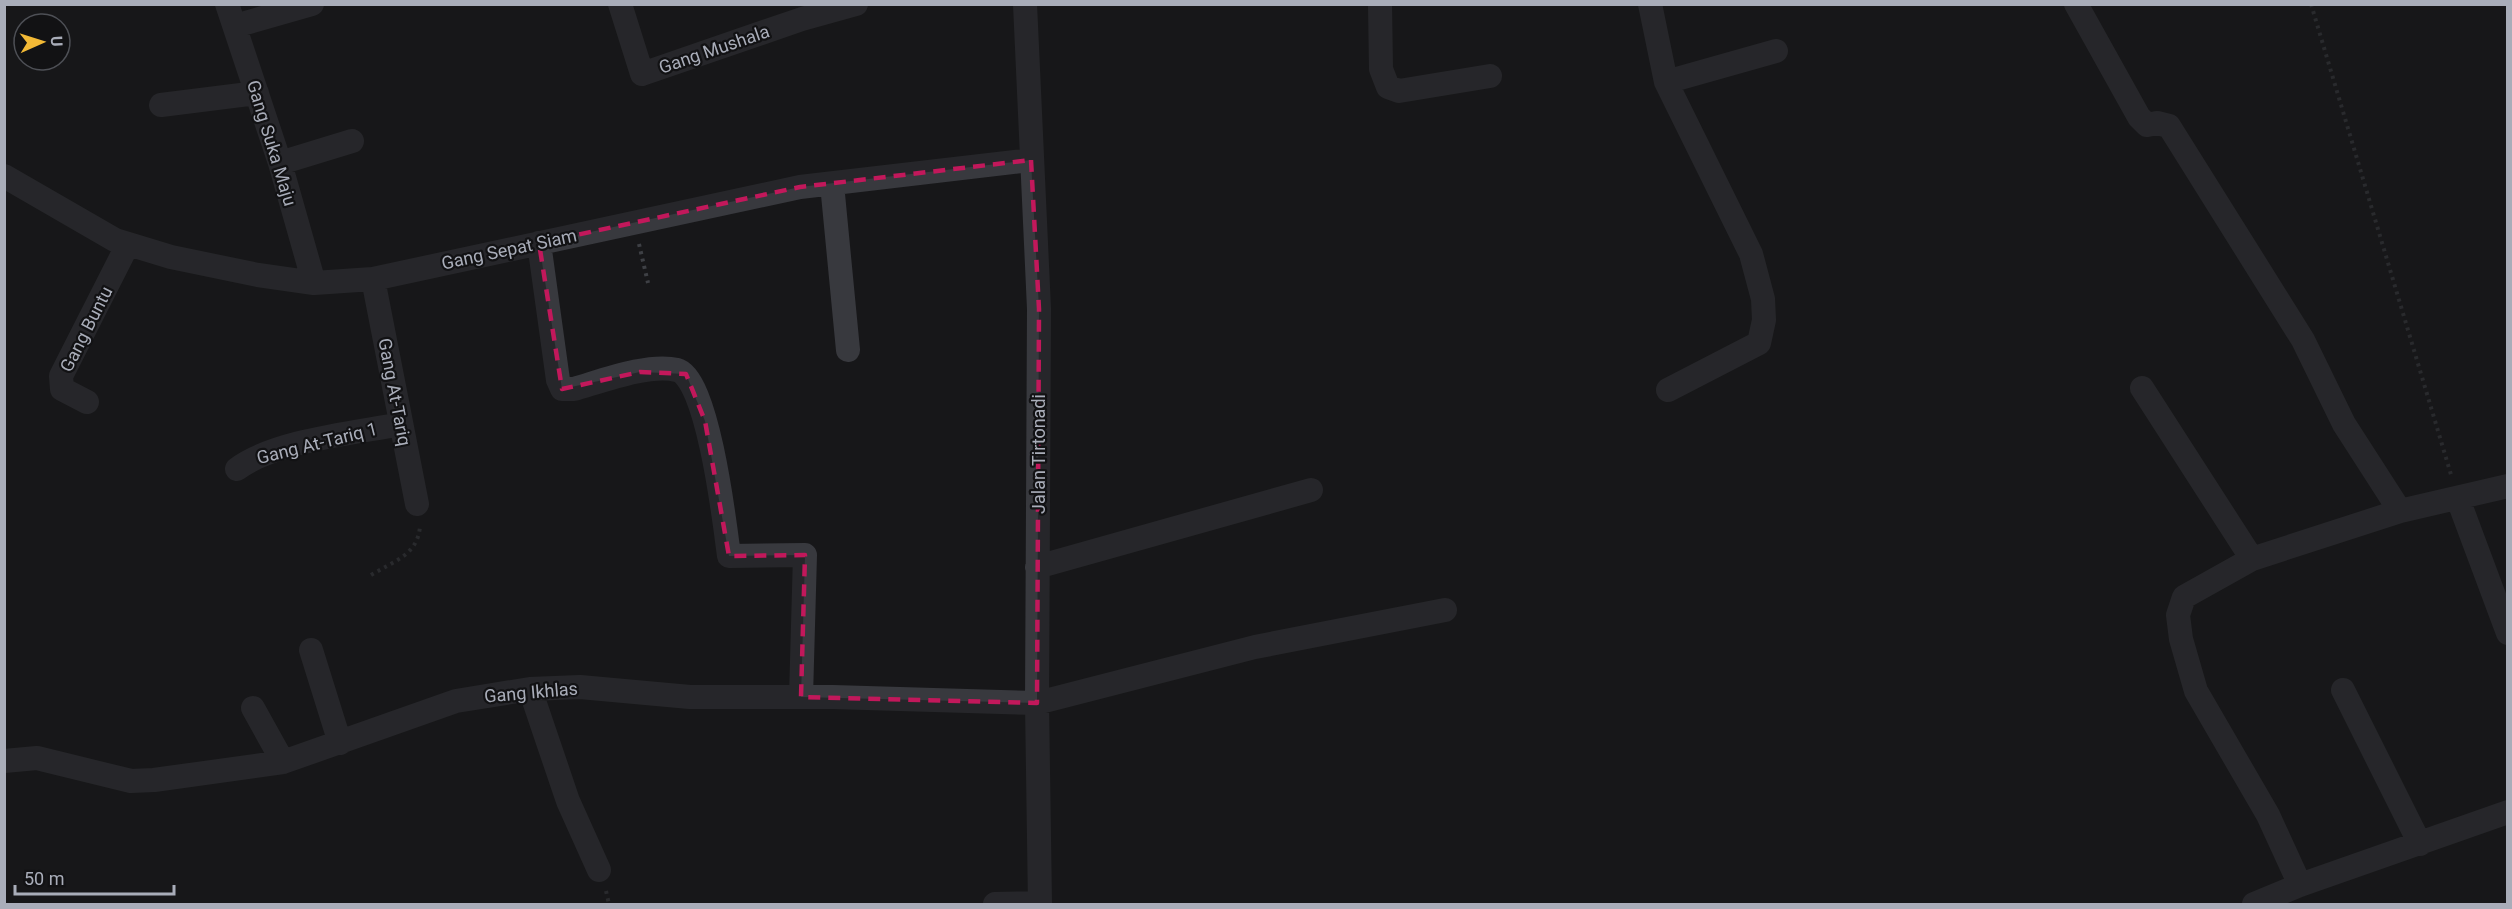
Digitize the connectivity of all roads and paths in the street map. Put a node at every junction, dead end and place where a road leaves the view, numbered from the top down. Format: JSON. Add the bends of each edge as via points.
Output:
{"nodes":[{"id":1,"x":312,"y":4,"type":"edge"},
{"id":2,"x":620,"y":4,"type":"edge"},
{"id":3,"x":856,"y":4,"type":"edge"},
{"id":4,"x":1024,"y":4,"type":"edge"},
{"id":5,"x":1380,"y":4,"type":"edge"},
{"id":6,"x":1650,"y":4,"type":"edge"},
{"id":7,"x":2076,"y":4,"type":"edge"},
{"id":8,"x":2311,"y":4,"type":"edge"},
{"id":9,"x":231,"y":15,"type":"edge"},
{"id":10,"x":1776,"y":51,"type":"dead end"},
{"id":11,"x":1490,"y":76,"type":"dead end"},
{"id":12,"x":1666,"y":82,"type":"junction"},
{"id":13,"x":257,"y":93,"type":"junction"},
{"id":14,"x":161,"y":105,"type":"dead end"},
{"id":15,"x":352,"y":141,"type":"dead end"},
{"id":16,"x":1031,"y":160,"type":"junction"},
{"id":17,"x":280,"y":164,"type":"junction"},
{"id":18,"x":4,"y":176,"type":"edge"},
{"id":19,"x":832,"y":184,"type":"junction"},
{"id":20,"x":634,"y":222,"type":"junction"},
{"id":21,"x":539,"y":243,"type":"junction"},
{"id":22,"x":128,"y":244,"type":"junction"},
{"id":23,"x":373,"y":279,"type":"junction"},
{"id":24,"x":314,"y":283,"type":"junction"},
{"id":25,"x":648,"y":283,"type":"dead end"},
{"id":26,"x":848,"y":350,"type":"dead end"},
{"id":27,"x":2142,"y":388,"type":"dead end"},
{"id":28,"x":1668,"y":390,"type":"dead end"},
{"id":29,"x":87,"y":402,"type":"dead end"},
{"id":30,"x":401,"y":424,"type":"junction"},
{"id":31,"x":237,"y":469,"type":"dead end"},
{"id":32,"x":2508,"y":486,"type":"edge"},
{"id":33,"x":1311,"y":490,"type":"dead end"},
{"id":34,"x":2458,"y":499,"type":"junction"},
{"id":35,"x":417,"y":504,"type":"joint"},
{"id":36,"x":2400,"y":511,"type":"junction"},
{"id":37,"x":2252,"y":559,"type":"junction"},
{"id":38,"x":1037,"y":567,"type":"junction"},
{"id":39,"x":371,"y":575,"type":"dead end"},
{"id":40,"x":1445,"y":610,"type":"dead end"},
{"id":41,"x":2508,"y":633,"type":"edge"},
{"id":42,"x":311,"y":650,"type":"dead end"},
{"id":43,"x":530,"y":688,"type":"junction"},
{"id":44,"x":2343,"y":690,"type":"dead end"},
{"id":45,"x":801,"y":697,"type":"junction"},
{"id":46,"x":1037,"y":703,"type":"junction"},
{"id":47,"x":253,"y":708,"type":"dead end"},
{"id":48,"x":340,"y":743,"type":"junction"},
{"id":49,"x":4,"y":761,"type":"edge"},
{"id":50,"x":283,"y":762,"type":"junction"},
{"id":51,"x":2508,"y":812,"type":"edge"},
{"id":52,"x":2420,"y":844,"type":"junction"},
{"id":53,"x":598,"y":870,"type":"dead end"},
{"id":54,"x":2300,"y":885,"type":"junction"},
{"id":55,"x":995,"y":904,"type":"edge"},
{"id":56,"x":1040,"y":904,"type":"edge"},
{"id":57,"x":2253,"y":904,"type":"edge"}],
"edges":[{"from":1,"to":9,"type":"street"},
{"from":2,"to":3,"type":"street","name":"Gang Mushala","via":[[642,74]]},
{"from":4,"to":16,"type":"street","name":"Jalan Tirtonadi"},
{"from":5,"to":11,"type":"street","via":[[1381,69],[1388,87],[1399,91]]},
{"from":6,"to":12,"type":"street"},
{"from":7,"to":36,"type":"street","via":[[2139,117],[2147,125],[2169,126],[2303,340],[2344,424]]},
{"from":8,"to":34,"type":"path"},
{"from":9,"to":13,"type":"street","name":"Gang Suka Maju"},
{"from":10,"to":12,"type":"street"},
{"from":12,"to":28,"type":"street","via":[[1751,254],[1763,299],[1764,320],[1759,343]]},
{"from":13,"to":14,"type":"street"},
{"from":13,"to":17,"type":"street","name":"Gang Suka Maju"},
{"from":15,"to":17,"type":"street"},
{"from":16,"to":19,"type":"street","name":"Gang Sepat Siam"},
{"from":16,"to":38,"type":"street","name":"Jalan Tirtonadi","via":[[1039,309]]},
{"from":17,"to":24,"type":"street","name":"Gang Suka Maju"},
{"from":18,"to":22,"type":"street","name":"Gang Sepat Siam"},
{"from":19,"to":20,"type":"street","name":"Gang Sepat Siam"},
{"from":19,"to":26,"type":"street"},
{"from":20,"to":21,"type":"street","name":"Gang Sepat Siam"},
{"from":20,"to":25,"type":"path"},
{"from":21,"to":23,"type":"street","name":"Gang Sepat Siam"},
{"from":21,"to":45,"type":"street","via":[[562,389],[640,372],[670,370],[686,374],[705,421],[729,556],[805,555]]},
{"from":22,"to":24,"type":"street","name":"Gang Sepat Siam","via":[[171,257]]},
{"from":22,"to":29,"type":"street","name":"Gang Buntu","via":[[61,376],[62,389]]},
{"from":23,"to":24,"type":"street","name":"Gang Sepat Siam"},
{"from":23,"to":30,"type":"street","name":"Gang At-Tariq"},
{"from":27,"to":37,"type":"street"},
{"from":30,"to":31,"type":"street","name":"Gang At-Tariq 1","via":[[326,438],[252,458]]},
{"from":30,"to":35,"type":"street","name":"Gang At-Tariq"},
{"from":32,"to":34,"type":"street"},
{"from":33,"to":38,"type":"street"},
{"from":34,"to":36,"type":"street"},
{"from":34,"to":41,"type":"street"},
{"from":35,"to":39,"type":"path","via":[[419,539],[414,548]]},
{"from":36,"to":37,"type":"street"},
{"from":37,"to":54,"type":"street","via":[[2184,597],[2178,615],[2181,639],[2196,692],[2268,815]]},
{"from":38,"to":46,"type":"street","name":"Jalan Tirtonadi"},
{"from":40,"to":46,"type":"street","name":"Gang Ikhlas","via":[[1255,647]]},
{"from":42,"to":48,"type":"street"},
{"from":43,"to":45,"type":"street","name":"Gang Ikhlas","via":[[580,687],[690,697]]},
{"from":43,"to":48,"type":"street","name":"Gang Ikhlas","via":[[456,700]]},
{"from":43,"to":53,"type":"street","via":[[568,801]]},
{"from":44,"to":52,"type":"street"},
{"from":45,"to":46,"type":"street","name":"Gang Ikhlas"},
{"from":46,"to":56,"type":"street","name":"Jalan Tirtonadi"},
{"from":47,"to":50,"type":"street"},
{"from":48,"to":50,"type":"street","name":"Gang Ikhlas"},
{"from":49,"to":50,"type":"street","name":"Gang Ikhlas","via":[[37,758],[131,781]]},
{"from":51,"to":52,"type":"street"},
{"from":52,"to":54,"type":"street"},
{"from":54,"to":57,"type":"street"},
{"from":55,"to":56,"type":"street"}]}
